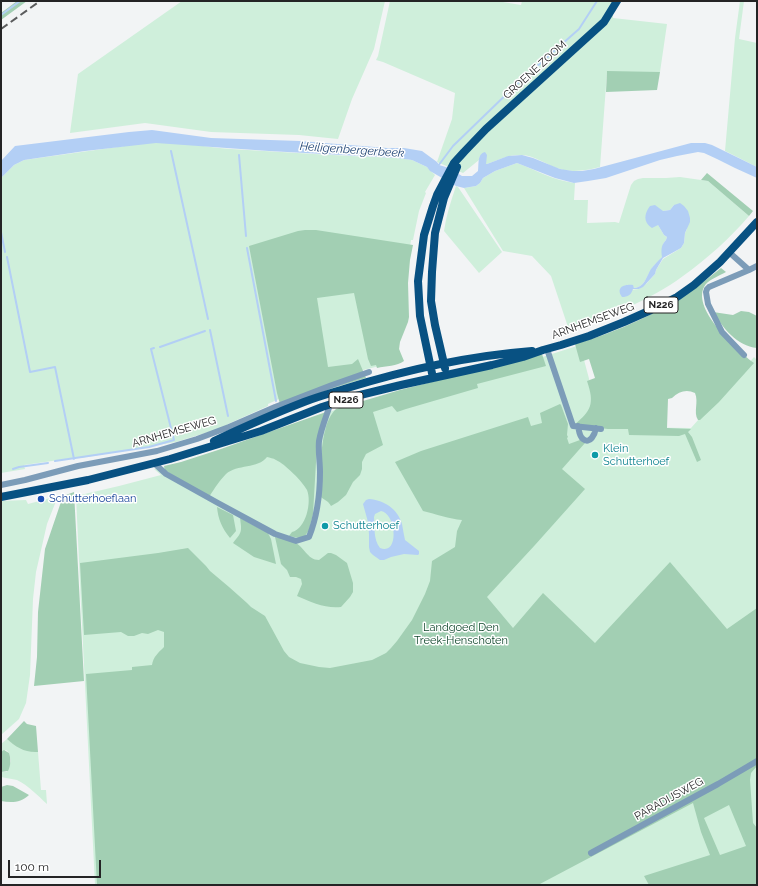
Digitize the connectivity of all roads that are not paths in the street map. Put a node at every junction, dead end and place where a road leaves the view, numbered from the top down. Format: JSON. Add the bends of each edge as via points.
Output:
{"nodes":[{"id":1,"x":617,"y":1,"type":"edge"},
{"id":2,"x":441,"y":197,"type":"junction"},
{"id":3,"x":757,"y":222,"type":"edge"},
{"id":4,"x":730,"y":253,"type":"junction"},
{"id":5,"x":757,"y":266,"type":"edge"},
{"id":6,"x":749,"y":270,"type":"junction"},
{"id":7,"x":545,"y":349,"type":"junction"},
{"id":8,"x":744,"y":355,"type":"dead end"},
{"id":9,"x":444,"y":364,"type":"junction"},
{"id":10,"x":430,"y":366,"type":"junction"},
{"id":11,"x":369,"y":372,"type":"dead end"},
{"id":12,"x":447,"y":375,"type":"junction"},
{"id":13,"x":433,"y":378,"type":"junction"},
{"id":14,"x":330,"y":405,"type":"junction"},
{"id":15,"x":578,"y":426,"type":"junction"},
{"id":16,"x":178,"y":456,"type":"junction"},
{"id":17,"x":154,"y":463,"type":"junction"},
{"id":18,"x":1,"y":485,"type":"edge"},
{"id":19,"x":1,"y":497,"type":"edge"},
{"id":20,"x":757,"y":761,"type":"edge"},
{"id":21,"x":591,"y":854,"type":"dead end"}],
"edges":[{"from":1,"to":2,"type":"main road","name":"GROENE ZOOM","via":[[604,22],[464,152]]},
{"from":2,"to":9,"type":"main road","name":"GROENE ZOOM","via":[[435,233],[431,300]]},
{"from":2,"to":10,"type":"main road","name":"GROENE ZOOM","via":[[433,206],[424,235],[418,281],[420,316]]},
{"from":3,"to":4,"type":"main road","name":"ARNHEMSEWEG","number":"N226"},
{"from":4,"to":6,"type":"street"},
{"from":4,"to":7,"type":"main road","name":"ARNHEMSEWEG","number":"N226","via":[[677,297],[624,322]]},
{"from":5,"to":6,"type":"street"},
{"from":6,"to":8,"type":"street","via":[[709,287],[706,292],[708,304],[722,332]]},
{"from":7,"to":9,"type":"main road","name":"ARNHEMSEWEG","number":"N226"},
{"from":7,"to":12,"type":"main road","name":"ARNHEMSEWEG","number":"N226","via":[[523,357]]},
{"from":7,"to":15,"type":"street","name":"ARNHEMSEWEG","via":[[573,426]]},
{"from":9,"to":10,"type":"main road","name":"ARNHEMSEWEG","number":"N226"},
{"from":9,"to":12,"type":"main road","name":"GROENE ZOOM"},
{"from":10,"to":13,"type":"main road","name":"GROENE ZOOM"},
{"from":10,"to":16,"type":"main road","name":"ARNHEMSEWEG","number":"N226","via":[[305,401]]},
{"from":11,"to":18,"type":"street","name":"ARNHEMSEWEG","via":[[198,439],[157,451],[78,466]]},
{"from":12,"to":13,"type":"main road","name":"ARNHEMSEWEG","number":"N226"},
{"from":13,"to":14,"type":"main road","name":"ARNHEMSEWEG","number":"N226","via":[[356,396]]},
{"from":14,"to":16,"type":"main road","name":"ARNHEMSEWEG","number":"N226","via":[[261,431]]},
{"from":14,"to":17,"type":"street","via":[[319,443],[319,493],[309,537],[296,541],[275,534],[166,474]]},
{"from":15,"to":15,"type":"street","name":"ARNHEMSEWEG","via":[[598,429],[587,441],[581,436]]},
{"from":16,"to":17,"type":"main road","name":"ARNHEMSEWEG","number":"N226"},
{"from":17,"to":19,"type":"main road","name":"ARNHEMSEWEG","number":"N226"},
{"from":20,"to":21,"type":"street","name":"PARADIJSWEG"}]}
